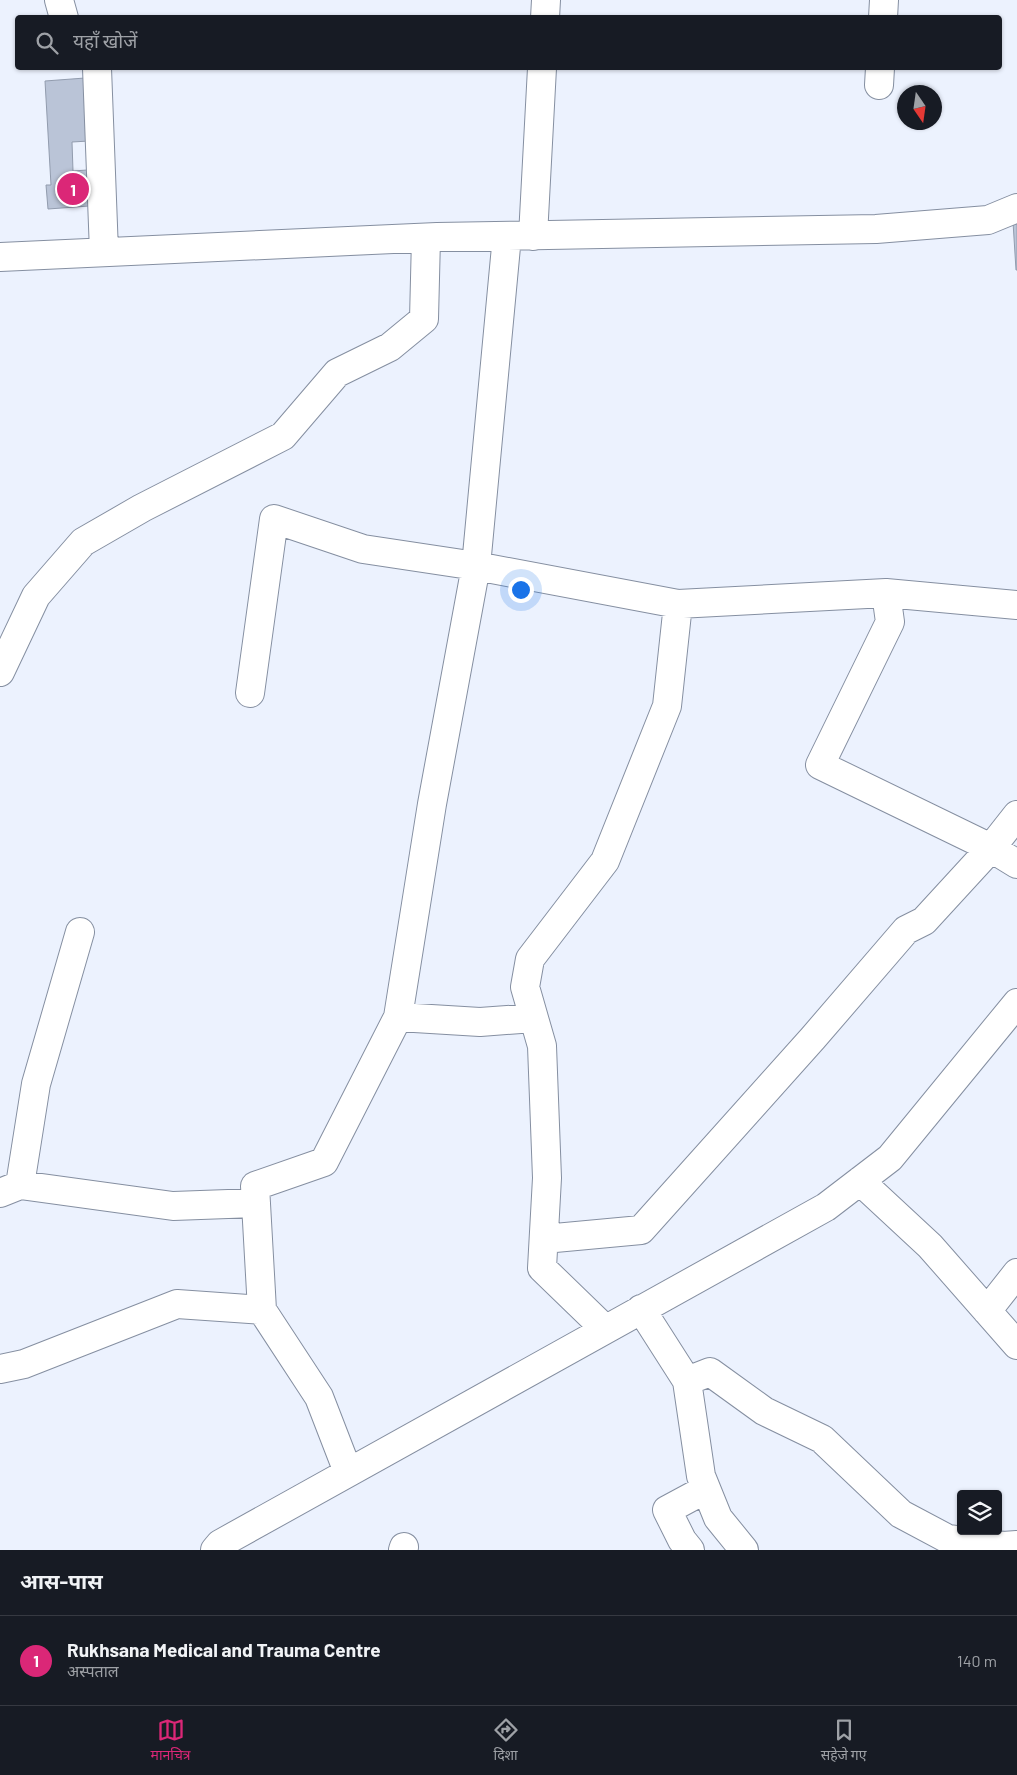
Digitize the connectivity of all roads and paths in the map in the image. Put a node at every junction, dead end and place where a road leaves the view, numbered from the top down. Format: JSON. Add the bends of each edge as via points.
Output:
{"nodes":[{"id":1,"x":59,"y":0,"type":"edge"},
{"id":2,"x":546,"y":0,"type":"edge"},
{"id":3,"x":884,"y":0,"type":"edge"},
{"id":4,"x":63,"y":15,"type":"edge"},
{"id":5,"x":545,"y":15,"type":"edge"},
{"id":6,"x":883,"y":15,"type":"edge"},
{"id":7,"x":97,"y":70,"type":"edge"},
{"id":8,"x":542,"y":70,"type":"edge"},
{"id":9,"x":1017,"y":208,"type":"edge"},
{"id":10,"x":520,"y":236,"type":"junction"},
{"id":11,"x":426,"y":238,"type":"junction"},
{"id":12,"x":104,"y":252,"type":"junction"},
{"id":13,"x":0,"y":257,"type":"edge"},
{"id":14,"x":476,"y":566,"type":"junction"},
{"id":15,"x":886,"y":593,"type":"junction"},
{"id":16,"x":678,"y":604,"type":"junction"},
{"id":17,"x":1017,"y":605,"type":"edge"},
{"id":18,"x":1,"y":670,"type":"edge"},
{"id":19,"x":250,"y":693,"type":"dead end"},
{"id":20,"x":1017,"y":815,"type":"edge"},
{"id":21,"x":991,"y":848,"type":"junction"},
{"id":22,"x":1017,"y":864,"type":"edge"},
{"id":23,"x":80,"y":932,"type":"dead end"},
{"id":24,"x":1017,"y":1003,"type":"edge"},
{"id":25,"x":398,"y":1017,"type":"junction"},
{"id":26,"x":534,"y":1018,"type":"junction"},
{"id":27,"x":860,"y":1181,"type":"junction"},
{"id":28,"x":10,"y":1189,"type":"edge"},
{"id":29,"x":256,"y":1203,"type":"junction"},
{"id":30,"x":544,"y":1239,"type":"junction"},
{"id":31,"x":1017,"y":1273,"type":"edge"},
{"id":32,"x":641,"y":1309,"type":"junction"},
{"id":33,"x":262,"y":1310,"type":"junction"},
{"id":34,"x":987,"y":1311,"type":"junction"},
{"id":35,"x":605,"y":1329,"type":"junction"},
{"id":36,"x":1017,"y":1345,"type":"edge"},
{"id":37,"x":0,"y":1369,"type":"edge"},
{"id":38,"x":687,"y":1381,"type":"junction"},
{"id":39,"x":348,"y":1472,"type":"junction"},
{"id":40,"x":706,"y":1489,"type":"junction"},
{"id":41,"x":1017,"y":1544,"type":"edge"},
{"id":42,"x":214,"y":1550,"type":"edge"},
{"id":43,"x":690,"y":1550,"type":"edge"},
{"id":44,"x":744,"y":1550,"type":"edge"}],
"edges":[{"from":1,"to":4,"type":"street"},
{"from":2,"to":5,"type":"street"},
{"from":3,"to":6,"type":"street"},
{"from":7,"to":12,"type":"street"},
{"from":8,"to":10,"type":"street"},
{"from":9,"to":10,"type":"street","via":[[988,220],[876,229]]},
{"from":10,"to":11,"type":"street"},
{"from":10,"to":14,"type":"street"},
{"from":11,"to":12,"type":"street"},
{"from":11,"to":18,"type":"street","via":[[424,319],[390,346],[337,374],[284,436],[142,508],[83,542],[36,596]]},
{"from":12,"to":13,"type":"street"},
{"from":14,"to":16,"type":"street"},
{"from":14,"to":19,"type":"street","via":[[363,549],[274,519]]},
{"from":14,"to":25,"type":"street","via":[[432,804]]},
{"from":15,"to":16,"type":"street"},
{"from":15,"to":17,"type":"street"},
{"from":15,"to":21,"type":"street","via":[[890,622],[820,765]]},
{"from":16,"to":26,"type":"street","via":[[668,706],[604,862],[530,959],[525,987]]},
{"from":20,"to":21,"type":"street"},
{"from":21,"to":22,"type":"street"},
{"from":21,"to":30,"type":"street","via":[[924,921],[906,930],[640,1230]]},
{"from":23,"to":28,"type":"street","via":[[36,1084]]},
{"from":24,"to":27,"type":"street","via":[[890,1158]]},
{"from":25,"to":26,"type":"street","via":[[480,1022]]},
{"from":25,"to":29,"type":"street","via":[[324,1162],[255,1186]]},
{"from":26,"to":30,"type":"street","via":[[542,1046],[547,1178]]},
{"from":27,"to":32,"type":"street","via":[[826,1206]]},
{"from":27,"to":34,"type":"street","via":[[930,1246]]},
{"from":28,"to":29,"type":"street","via":[[173,1206]]},
{"from":29,"to":33,"type":"street"},
{"from":30,"to":35,"type":"street","via":[[542,1268]]},
{"from":31,"to":34,"type":"street"},
{"from":32,"to":35,"type":"street"},
{"from":32,"to":38,"type":"street"},
{"from":33,"to":37,"type":"street","via":[[177,1304],[24,1364]]},
{"from":33,"to":39,"type":"street","via":[[319,1397]]},
{"from":34,"to":36,"type":"street"},
{"from":35,"to":39,"type":"street"},
{"from":38,"to":40,"type":"street","via":[[701,1476]]},
{"from":38,"to":41,"type":"street","via":[[710,1372],[764,1411],[822,1439],[901,1514],[948,1539],[1003,1546]]},
{"from":39,"to":42,"type":"street"},
{"from":40,"to":43,"type":"street","via":[[666,1510]]},
{"from":40,"to":44,"type":"street","via":[[718,1518]]}]}
